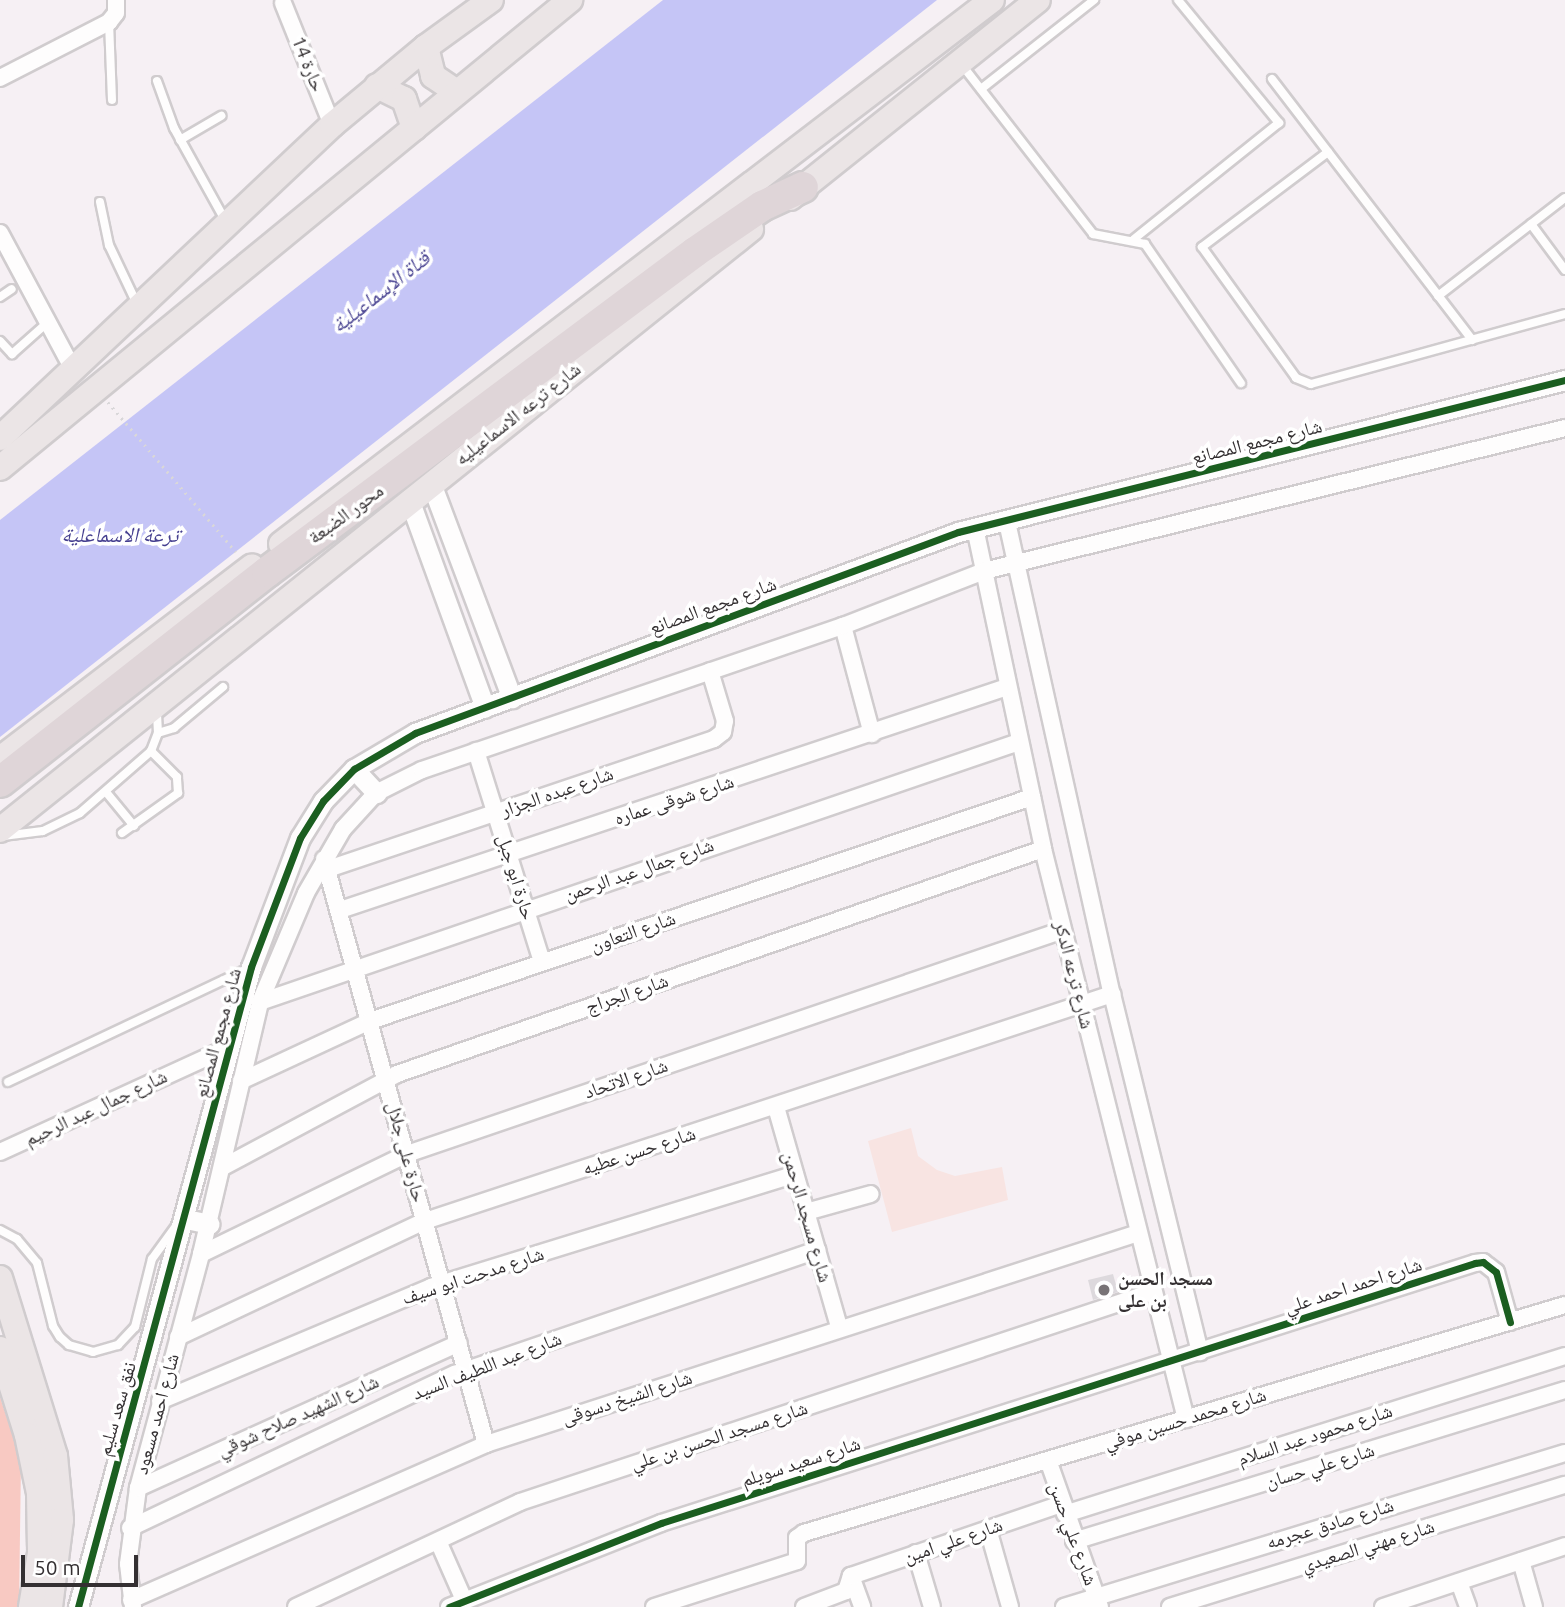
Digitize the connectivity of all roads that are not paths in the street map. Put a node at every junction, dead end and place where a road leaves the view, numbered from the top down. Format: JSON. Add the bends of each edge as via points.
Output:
{"nodes":[{"id":1,"x":491,"y":0,"type":"edge"},
{"id":2,"x":570,"y":0,"type":"edge"},
{"id":3,"x":992,"y":0,"type":"edge"},
{"id":4,"x":1038,"y":0,"type":"edge"},
{"id":5,"x":1094,"y":0,"type":"edge"},
{"id":6,"x":1178,"y":0,"type":"edge"},
{"id":7,"x":283,"y":3,"type":"dead end"},
{"id":8,"x":113,"y":12,"type":"edge"},
{"id":9,"x":426,"y":47,"type":"junction"},
{"id":10,"x":960,"y":62,"type":"junction"},
{"id":11,"x":0,"y":78,"type":"edge"},
{"id":12,"x":1272,"y":79,"type":"dead end"},
{"id":13,"x":157,"y":81,"type":"dead end"},
{"id":14,"x":377,"y":86,"type":"junction"},
{"id":15,"x":981,"y":89,"type":"junction"},
{"id":16,"x":457,"y":92,"type":"junction"},
{"id":17,"x":112,"y":100,"type":"dead end"},
{"id":18,"x":221,"y":116,"type":"dead end"},
{"id":19,"x":332,"y":125,"type":"junction"},
{"id":20,"x":414,"y":128,"type":"junction"},
{"id":21,"x":180,"y":140,"type":"junction"},
{"id":22,"x":1328,"y":152,"type":"junction"},
{"id":23,"x":803,"y":187,"type":"junction"},
{"id":24,"x":1565,"y":198,"type":"edge"},
{"id":25,"x":100,"y":202,"type":"dead end"},
{"id":26,"x":227,"y":224,"type":"junction"},
{"id":27,"x":1531,"y":224,"type":"junction"},
{"id":28,"x":0,"y":233,"type":"edge"},
{"id":29,"x":1134,"y":239,"type":"junction"},
{"id":30,"x":1565,"y":270,"type":"edge"},
{"id":31,"x":12,"y":289,"type":"dead end"},
{"id":32,"x":1438,"y":296,"type":"junction"},
{"id":33,"x":0,"y":297,"type":"edge"},
{"id":34,"x":139,"y":307,"type":"junction"},
{"id":35,"x":1565,"y":314,"type":"edge"},
{"id":36,"x":48,"y":323,"type":"junction"},
{"id":37,"x":1472,"y":340,"type":"junction"},
{"id":38,"x":0,"y":341,"type":"edge"},
{"id":39,"x":74,"y":371,"type":"junction"},
{"id":40,"x":1565,"y":380,"type":"edge"},
{"id":41,"x":1241,"y":383,"type":"dead end"},
{"id":42,"x":1565,"y":428,"type":"edge"},
{"id":43,"x":0,"y":438,"type":"edge"},
{"id":44,"x":0,"y":468,"type":"edge"},
{"id":45,"x":431,"y":483,"type":"junction"},
{"id":46,"x":409,"y":499,"type":"junction"},
{"id":47,"x":1007,"y":522,"type":"junction"},
{"id":48,"x":975,"y":528,"type":"junction"},
{"id":49,"x":1016,"y":561,"type":"junction"},
{"id":50,"x":984,"y":571,"type":"junction"},
{"id":51,"x":843,"y":626,"type":"junction"},
{"id":52,"x":156,"y":639,"type":"junction"},
{"id":53,"x":710,"y":671,"type":"junction"},
{"id":54,"x":223,"y":687,"type":"dead end"},
{"id":55,"x":1007,"y":687,"type":"junction"},
{"id":56,"x":512,"y":698,"type":"junction"},
{"id":57,"x":155,"y":703,"type":"junction"},
{"id":58,"x":485,"y":708,"type":"junction"},
{"id":59,"x":158,"y":733,"type":"junction"},
{"id":60,"x":872,"y":734,"type":"junction"},
{"id":61,"x":1019,"y":742,"type":"junction"},
{"id":62,"x":151,"y":751,"type":"junction"},
{"id":63,"x":476,"y":751,"type":"junction"},
{"id":64,"x":0,"y":759,"type":"edge"},
{"id":65,"x":354,"y":769,"type":"junction"},
{"id":66,"x":0,"y":770,"type":"edge"},
{"id":67,"x":0,"y":782,"type":"edge"},
{"id":68,"x":106,"y":792,"type":"junction"},
{"id":69,"x":376,"y":793,"type":"junction"},
{"id":70,"x":1032,"y":797,"type":"junction"},
{"id":71,"x":496,"y":813,"type":"junction"},
{"id":72,"x":134,"y":825,"type":"junction"},
{"id":73,"x":0,"y":830,"type":"edge"},
{"id":74,"x":122,"y":833,"type":"dead end"},
{"id":75,"x":0,"y":836,"type":"edge"},
{"id":76,"x":1043,"y":849,"type":"junction"},
{"id":77,"x":509,"y":855,"type":"junction"},
{"id":78,"x":326,"y":864,"type":"junction"},
{"id":79,"x":526,"y":908,"type":"junction"},
{"id":80,"x":340,"y":910,"type":"junction"},
{"id":81,"x":1063,"y":930,"type":"junction"},
{"id":82,"x":542,"y":962,"type":"junction"},
{"id":83,"x":355,"y":966,"type":"junction"},
{"id":84,"x":251,"y":967,"type":"junction"},
{"id":85,"x":1112,"y":994,"type":"junction"},
{"id":86,"x":260,"y":1002,"type":"junction"},
{"id":87,"x":1080,"y":1003,"type":"junction"},
{"id":88,"x":370,"y":1021,"type":"junction"},
{"id":89,"x":231,"y":1046,"type":"junction"},
{"id":90,"x":386,"y":1079,"type":"junction"},
{"id":91,"x":241,"y":1081,"type":"junction"},
{"id":92,"x":8,"y":1082,"type":"dead end"},
{"id":93,"x":776,"y":1107,"type":"junction"},
{"id":94,"x":0,"y":1152,"type":"edge"},
{"id":95,"x":407,"y":1154,"type":"junction"},
{"id":96,"x":223,"y":1167,"type":"junction"},
{"id":97,"x":795,"y":1174,"type":"junction"},
{"id":98,"x":871,"y":1194,"type":"dead end"},
{"id":99,"x":806,"y":1212,"type":"junction"},
{"id":100,"x":186,"y":1219,"type":"junction"},
{"id":101,"x":425,"y":1221,"type":"junction"},
{"id":102,"x":209,"y":1224,"type":"junction"},
{"id":103,"x":0,"y":1230,"type":"edge"},
{"id":104,"x":1138,"y":1233,"type":"junction"},
{"id":105,"x":817,"y":1250,"type":"junction"},
{"id":106,"x":201,"y":1254,"type":"junction"},
{"id":107,"x":0,"y":1278,"type":"edge"},
{"id":108,"x":442,"y":1283,"type":"junction"},
{"id":109,"x":1152,"y":1292,"type":"junction"},
{"id":110,"x":1565,"y":1305,"type":"edge"},
{"id":111,"x":1510,"y":1322,"type":"junction"},
{"id":112,"x":839,"y":1327,"type":"junction"},
{"id":113,"x":178,"y":1337,"type":"junction"},
{"id":114,"x":458,"y":1343,"type":"junction"},
{"id":115,"x":0,"y":1349,"type":"edge"},
{"id":116,"x":1200,"y":1352,"type":"junction"},
{"id":117,"x":1565,"y":1356,"type":"edge"},
{"id":118,"x":1169,"y":1362,"type":"junction"},
{"id":119,"x":466,"y":1370,"type":"junction"},
{"id":120,"x":1565,"y":1390,"type":"edge"},
{"id":121,"x":160,"y":1401,"type":"junction"},
{"id":122,"x":1186,"y":1419,"type":"junction"},
{"id":123,"x":486,"y":1444,"type":"junction"},
{"id":124,"x":1565,"y":1453,"type":"edge"},
{"id":125,"x":1048,"y":1460,"type":"junction"},
{"id":126,"x":1565,"y":1486,"type":"edge"},
{"id":127,"x":138,"y":1488,"type":"junction"},
{"id":128,"x":1063,"y":1509,"type":"junction"},
{"id":129,"x":130,"y":1528,"type":"junction"},
{"id":130,"x":988,"y":1529,"type":"junction"},
{"id":131,"x":438,"y":1541,"type":"junction"},
{"id":132,"x":1074,"y":1541,"type":"junction"},
{"id":133,"x":1565,"y":1546,"type":"edge"},
{"id":134,"x":916,"y":1553,"type":"junction"},
{"id":135,"x":1521,"y":1561,"type":"junction"},
{"id":136,"x":850,"y":1579,"type":"junction"},
{"id":137,"x":1459,"y":1582,"type":"junction"},
{"id":138,"x":1098,"y":1601,"type":"edge"},
{"id":139,"x":132,"y":1603,"type":"edge"},
{"id":140,"x":457,"y":1604,"type":"edge"},
{"id":141,"x":1404,"y":1604,"type":"edge"},
{"id":142,"x":31,"y":1607,"type":"edge"},
{"id":143,"x":50,"y":1607,"type":"edge"},
{"id":144,"x":78,"y":1607,"type":"edge"},
{"id":145,"x":296,"y":1607,"type":"edge"},
{"id":146,"x":654,"y":1607,"type":"edge"},
{"id":147,"x":804,"y":1607,"type":"edge"},
{"id":148,"x":862,"y":1607,"type":"edge"},
{"id":149,"x":932,"y":1607,"type":"edge"},
{"id":150,"x":1010,"y":1607,"type":"edge"},
{"id":151,"x":1064,"y":1607,"type":"edge"},
{"id":152,"x":1170,"y":1607,"type":"edge"},
{"id":153,"x":1383,"y":1607,"type":"edge"},
{"id":154,"x":1468,"y":1607,"type":"edge"},
{"id":155,"x":1534,"y":1607,"type":"edge"}],
"edges":[{"from":1,"to":9,"type":"main road"},
{"from":2,"to":16,"type":"main road"},
{"from":3,"to":52,"type":"main road","name":"شارع ترعه الاسماعيليه"},
{"from":4,"to":10,"type":"main road","name":"شارع ترعه الاسماعيليه"},
{"from":5,"to":15,"type":"lane"},
{"from":6,"to":29,"type":"lane","via":[[1279,123]]},
{"from":7,"to":19,"type":"street","name":"حارة 14"},
{"from":8,"to":11,"type":"street"},
{"from":8,"to":17,"type":"lane"},
{"from":9,"to":14,"type":"main road"},
{"from":9,"to":16,"type":"main road","via":[[433,76]]},
{"from":10,"to":15,"type":"lane"},
{"from":10,"to":23,"type":"main road","name":"شارع ترعه الاسماعيليه"},
{"from":12,"to":22,"type":"lane"},
{"from":13,"to":21,"type":"lane"},
{"from":14,"to":19,"type":"main road"},
{"from":14,"to":20,"type":"main road","via":[[404,99]]},
{"from":15,"to":29,"type":"lane","via":[[1093,233]]},
{"from":16,"to":20,"type":"main road"},
{"from":18,"to":21,"type":"lane"},
{"from":19,"to":26,"type":"main road"},
{"from":20,"to":44,"type":"main road"},
{"from":21,"to":26,"type":"lane"},
{"from":22,"to":32,"type":"lane"},
{"from":22,"to":37,"type":"lane","via":[[1202,247],[1284,366],[1311,384]]},
{"from":23,"to":45,"type":"main road","name":"شارع ترعه الاسماعيليه"},
{"from":23,"to":67,"type":"highway","name":"محور الضبعة","via":[[749,214],[695,252],[267,572]]},
{"from":24,"to":27,"type":"lane"},
{"from":25,"to":34,"type":"lane","via":[[109,244]]},
{"from":26,"to":34,"type":"main road"},
{"from":27,"to":30,"type":"lane"},
{"from":27,"to":32,"type":"lane"},
{"from":28,"to":36,"type":"street"},
{"from":29,"to":41,"type":"lane","via":[[1145,244]]},
{"from":31,"to":33,"type":"lane"},
{"from":32,"to":37,"type":"lane"},
{"from":34,"to":39,"type":"main road"},
{"from":35,"to":37,"type":"lane"},
{"from":36,"to":38,"type":"lane","via":[[14,354]]},
{"from":36,"to":39,"type":"street"},
{"from":39,"to":43,"type":"main road"},
{"from":40,"to":47,"type":"street","name":"شارع مجمع المصانع"},
{"from":42,"to":49,"type":"street","name":"شارع مجمع المصانع"},
{"from":45,"to":46,"type":"main road","name":"شارع ترعه الاسماعيليه"},
{"from":45,"to":56,"type":"street"},
{"from":46,"to":57,"type":"main road","name":"شارع ترعه الاسماعيليه"},
{"from":46,"to":58,"type":"street"},
{"from":47,"to":48,"type":"street","name":"شارع مجمع المصانع"},
{"from":47,"to":49,"type":"street","name":"شارع ترعه الدكر"},
{"from":48,"to":50,"type":"street","name":"شارع ترعه الدكر"},
{"from":48,"to":56,"type":"street","name":"شارع مجمع المصانع"},
{"from":49,"to":50,"type":"street","name":"شارع مجمع المصانع"},
{"from":49,"to":85,"type":"street","name":"شارع ترعه الدكر"},
{"from":50,"to":51,"type":"street","name":"شارع مجمع المصانع"},
{"from":50,"to":55,"type":"street","name":"شارع ترعه الدكر"},
{"from":51,"to":53,"type":"street","name":"شارع مجمع المصانع"},
{"from":51,"to":60,"type":"street"},
{"from":52,"to":64,"type":"main road","name":"شارع ترعه الاسماعيليه"},
{"from":52,"to":66,"type":"highway","via":[[88,702]]},
{"from":53,"to":63,"type":"street","name":"شارع مجمع المصانع"},
{"from":53,"to":71,"type":"street","name":"شارع عبده الجزار","via":[[725,721],[719,736]]},
{"from":54,"to":59,"type":"lane","via":[[174,728]]},
{"from":55,"to":60,"type":"street","name":"شارع شوقى عماره"},
{"from":55,"to":61,"type":"street","name":"شارع ترعه الدكر"},
{"from":56,"to":58,"type":"street","name":"شارع مجمع المصانع"},
{"from":57,"to":59,"type":"lane"},
{"from":57,"to":73,"type":"main road","name":"شارع ترعه الاسماعيليه"},
{"from":58,"to":65,"type":"street","name":"شارع مجمع المصانع","via":[[394,743]]},
{"from":59,"to":62,"type":"lane"},
{"from":60,"to":77,"type":"street","name":"شارع شوقى عماره"},
{"from":61,"to":70,"type":"street","name":"شارع ترعه الدكر"},
{"from":61,"to":79,"type":"street","name":"شارع جمال عبد الرحمن"},
{"from":62,"to":68,"type":"lane"},
{"from":62,"to":72,"type":"lane","via":[[177,778],[178,793]]},
{"from":63,"to":69,"type":"street","name":"شارع مجمع المصانع"},
{"from":63,"to":71,"type":"street","name":"حارة ابو جبل"},
{"from":65,"to":69,"type":"street"},
{"from":65,"to":84,"type":"street","name":"شارع مجمع المصانع","via":[[323,801],[300,838]]},
{"from":68,"to":72,"type":"lane"},
{"from":68,"to":75,"type":"lane","via":[[62,824]]},
{"from":69,"to":78,"type":"street","name":"شارع مجمع المصانع","via":[[348,822]]},
{"from":70,"to":76,"type":"street","name":"شارع ترعه الدكر"},
{"from":70,"to":82,"type":"street","name":"شارع التعاون"},
{"from":71,"to":77,"type":"street","name":"حارة ابو جبل"},
{"from":71,"to":78,"type":"street","name":"شارع عبده الجزار"},
{"from":72,"to":74,"type":"lane"},
{"from":76,"to":81,"type":"street","name":"شارع ترعه الدكر"},
{"from":76,"to":90,"type":"street","name":"شارع الجراج"},
{"from":77,"to":79,"type":"street","name":"حارة ابو جبل"},
{"from":77,"to":80,"type":"street","name":"شارع شوقى عماره"},
{"from":78,"to":80,"type":"street","name":"حارة على جلال"},
{"from":78,"to":86,"type":"street","name":"شارع مجمع المصانع","via":[[289,927]]},
{"from":79,"to":82,"type":"street","name":"حارة ابو جبل"},
{"from":79,"to":83,"type":"street","name":"شارع جمال عبد الرحمن"},
{"from":80,"to":83,"type":"street","name":"حارة على جلال"},
{"from":81,"to":87,"type":"street","name":"شارع ترعه الدكر"},
{"from":81,"to":95,"type":"street","name":"شارع الاتحاد"},
{"from":82,"to":88,"type":"street","name":"شارع التعاون"},
{"from":83,"to":86,"type":"street","name":"شارع جمال عبد الرحمن"},
{"from":83,"to":88,"type":"street","name":"حارة على جلال"},
{"from":84,"to":89,"type":"street","name":"شارع مجمع المصانع"},
{"from":84,"to":92,"type":"lane"},
{"from":85,"to":87,"type":"street","name":"شارع حسن عطيه"},
{"from":85,"to":116,"type":"street","name":"شارع ترعه الدكر"},
{"from":86,"to":91,"type":"street","name":"شارع مجمع المصانع"},
{"from":87,"to":93,"type":"street","name":"شارع حسن عطيه"},
{"from":87,"to":104,"type":"street","name":"شارع ترعه الدكر"},
{"from":88,"to":90,"type":"street","name":"حارة على جلال"},
{"from":88,"to":91,"type":"street","name":"شارع التعاون"},
{"from":89,"to":94,"type":"street","name":"شارع جمال عبد الرحيم"},
{"from":89,"to":100,"type":"street","name":"شارع مجمع المصانع"},
{"from":90,"to":95,"type":"street","name":"حارة على جلال"},
{"from":90,"to":96,"type":"street","name":"شارع الجراج"},
{"from":91,"to":96,"type":"street","name":"شارع مجمع المصانع"},
{"from":93,"to":97,"type":"street","name":"شارع مسجد الرحمن"},
{"from":93,"to":101,"type":"street","name":"شارع حسن عطيه"},
{"from":95,"to":101,"type":"street","name":"حارة على جلال"},
{"from":95,"to":106,"type":"street","name":"شارع الاتحاد"},
{"from":96,"to":102,"type":"street","name":"شارع مجمع المصانع"},
{"from":97,"to":99,"type":"street","name":"شارع مسجد الرحمن"},
{"from":97,"to":108,"type":"street","name":"شارع مدحت ابو سيف"},
{"from":98,"to":99,"type":"street"},
{"from":99,"to":105,"type":"street","name":"شارع مسجد الرحمن"},
{"from":100,"to":102,"type":"street"},
{"from":100,"to":103,"type":"lane","via":[[158,1247],[127,1337],[93,1352],[60,1337],[37,1263],[17,1239]]},
{"from":100,"to":144,"type":"street","name":"نفق سعد سليم"},
{"from":101,"to":108,"type":"street","name":"حارة على جلال"},
{"from":101,"to":113,"type":"street","name":"شارع حسن عطيه"},
{"from":102,"to":106,"type":"street","name":"شارع احمد مسعود"},
{"from":104,"to":109,"type":"street","name":"شارع ترعه الدكر"},
{"from":104,"to":112,"type":"street","name":"شارع الشيخ دسوقى"},
{"from":105,"to":112,"type":"street","name":"شارع مسجد الرحمن"},
{"from":105,"to":119,"type":"street","name":"شارع عبد اللطيف السيد"},
{"from":106,"to":113,"type":"street","name":"شارع احمد مسعود"},
{"from":107,"to":143,"type":"main road","via":[[55,1456],[61,1520]]},
{"from":108,"to":114,"type":"street","name":"حارة على جلال"},
{"from":108,"to":121,"type":"street","name":"شارع مدحت ابو سيف"},
{"from":109,"to":118,"type":"street","name":"شارع ترعه الدكر"},
{"from":109,"to":131,"type":"street","name":"شارع مسجد الحسن بن علي","via":[[520,1502]]},
{"from":110,"to":111,"type":"street","name":"شارع محمد حسين موفي"},
{"from":111,"to":116,"type":"street","name":"شارع احمد احمد علي","via":[[1496,1272],[1483,1262]]},
{"from":111,"to":122,"type":"street","name":"شارع محمد حسين موفي"},
{"from":112,"to":123,"type":"street","name":"شارع الشيخ دسوقى"},
{"from":113,"to":121,"type":"street","name":"شارع احمد مسعود"},
{"from":114,"to":119,"type":"street","name":"حارة على جلال"},
{"from":114,"to":127,"type":"street","name":"شارع الشهيد صلاح شوقي"},
{"from":115,"to":142,"type":"main road","via":[[27,1435],[39,1493],[40,1553]]},
{"from":116,"to":118,"type":"street","name":"شارع احمد احمد علي"},
{"from":117,"to":128,"type":"street","name":"شارع محمود عبد السلام"},
{"from":118,"to":122,"type":"street","name":"شارع ترعه الدكر"},
{"from":118,"to":140,"type":"street","name":"شارع سعيد سويلم","via":[[661,1524]]},
{"from":119,"to":123,"type":"street","name":"حارة على جلال"},
{"from":119,"to":129,"type":"street","name":"شارع عبد اللطيف السيد"},
{"from":120,"to":132,"type":"street","name":"شارع علي حسان"},
{"from":121,"to":127,"type":"street","name":"شارع احمد مسعود"},
{"from":122,"to":125,"type":"street","name":"شارع محمد حسين موفي"},
{"from":123,"to":139,"type":"street","name":"شارع الشيخ دسوقى"},
{"from":124,"to":138,"type":"street","name":"شارع صادق عجرمه"},
{"from":125,"to":128,"type":"street","name":"شارع علي حسن"},
{"from":125,"to":146,"type":"street","name":"شارع محمد حسين موفي","via":[[804,1534],[797,1538],[797,1561]]},
{"from":126,"to":152,"type":"street","name":"شارع مهني الصعيدي"},
{"from":127,"to":129,"type":"street","name":"شارع احمد مسعود"},
{"from":128,"to":130,"type":"street","name":"شارع علي امين"},
{"from":128,"to":132,"type":"street","name":"شارع علي حسن"},
{"from":129,"to":139,"type":"street","name":"شارع احمد مسعود"},
{"from":130,"to":134,"type":"street","name":"شارع علي امين"},
{"from":130,"to":150,"type":"street"},
{"from":131,"to":140,"type":"street"},
{"from":131,"to":145,"type":"street","name":"شارع مسجد الحسن بن علي"},
{"from":132,"to":138,"type":"street","name":"شارع علي حسن"},
{"from":133,"to":135,"type":"street"},
{"from":134,"to":136,"type":"street","name":"شارع علي امين"},
{"from":134,"to":149,"type":"street"},
{"from":135,"to":137,"type":"street"},
{"from":135,"to":155,"type":"street"},
{"from":136,"to":147,"type":"street","name":"شارع علي امين","via":[[843,1593]]},
{"from":136,"to":148,"type":"street"},
{"from":137,"to":141,"type":"street"},
{"from":137,"to":154,"type":"street"},
{"from":138,"to":151,"type":"street","name":"شارع صادق عجرمه"},
{"from":141,"to":153,"type":"street"}]}
